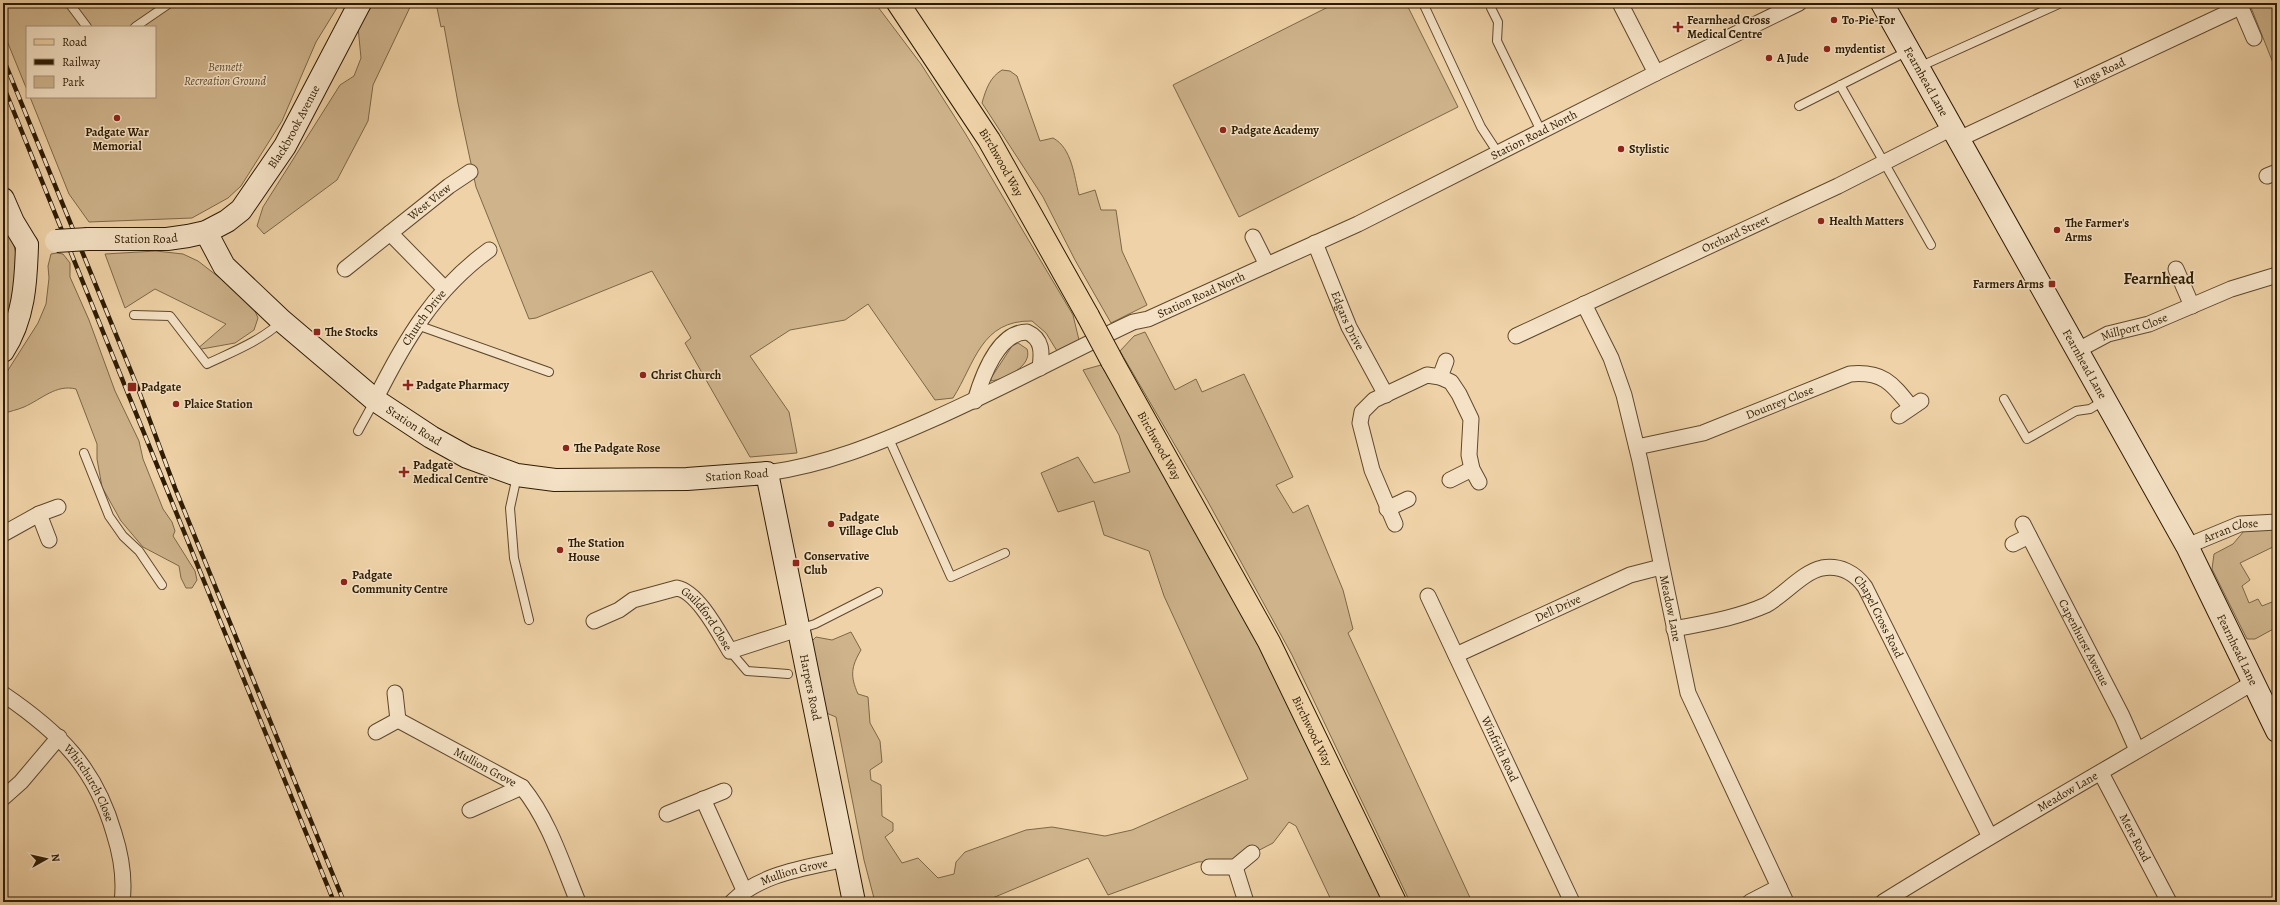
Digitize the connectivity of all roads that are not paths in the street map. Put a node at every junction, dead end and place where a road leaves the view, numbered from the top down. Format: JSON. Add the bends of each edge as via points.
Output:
{"nodes":[{"id":1,"x":70,"y":3,"type":"edge"},
{"id":2,"x":170,"y":3,"type":"edge"},
{"id":3,"x":898,"y":3,"type":"edge"},
{"id":4,"x":1422,"y":3,"type":"edge"},
{"id":5,"x":1620,"y":3,"type":"edge"},
{"id":6,"x":1799,"y":3,"type":"edge"},
{"id":7,"x":1882,"y":3,"type":"edge"},
{"id":8,"x":2060,"y":3,"type":"edge"},
{"id":9,"x":356,"y":4,"type":"edge"},
{"id":10,"x":2239,"y":5,"type":"edge"},
{"id":11,"x":1491,"y":8,"type":"dead end"},
{"id":12,"x":86,"y":26,"type":"edge"},
{"id":13,"x":136,"y":26,"type":"edge"},
{"id":14,"x":2254,"y":38,"type":"dead end"},
{"id":15,"x":1913,"y":59,"type":"junction"},
{"id":16,"x":1656,"y":72,"type":"junction"},
{"id":17,"x":1840,"y":85,"type":"junction"},
{"id":18,"x":1799,"y":106,"type":"dead end"},
{"id":19,"x":1542,"y":131,"type":"junction"},
{"id":20,"x":1955,"y":134,"type":"junction"},
{"id":21,"x":1498,"y":153,"type":"junction"},
{"id":22,"x":1884,"y":163,"type":"junction"},
{"id":23,"x":470,"y":172,"type":"dead end"},
{"id":24,"x":3,"y":199,"type":"edge"},
{"id":25,"x":206,"y":232,"type":"junction"},
{"id":26,"x":390,"y":233,"type":"junction"},
{"id":27,"x":1253,"y":237,"type":"dead end"},
{"id":28,"x":1315,"y":242,"type":"junction"},
{"id":29,"x":27,"y":245,"type":"junction"},
{"id":30,"x":1931,"y":245,"type":"dead end"},
{"id":31,"x":489,"y":250,"type":"dead end"},
{"id":32,"x":1267,"y":265,"type":"junction"},
{"id":33,"x":345,"y":269,"type":"dead end"},
{"id":34,"x":2176,"y":269,"type":"dead end"},
{"id":35,"x":2277,"y":275,"type":"edge"},
{"id":36,"x":444,"y":288,"type":"junction"},
{"id":37,"x":1584,"y":304,"type":"junction"},
{"id":38,"x":2192,"y":306,"type":"junction"},
{"id":39,"x":134,"y":315,"type":"dead end"},
{"id":40,"x":282,"y":321,"type":"junction"},
{"id":41,"x":417,"y":325,"type":"junction"},
{"id":42,"x":1516,"y":336,"type":"dead end"},
{"id":43,"x":2078,"y":350,"type":"junction"},
{"id":44,"x":3,"y":351,"type":"edge"},
{"id":45,"x":1070,"y":352,"type":"joint"},
{"id":46,"x":1446,"y":361,"type":"dead end"},
{"id":47,"x":1040,"y":368,"type":"junction"},
{"id":48,"x":549,"y":372,"type":"dead end"},
{"id":49,"x":1440,"y":376,"type":"junction"},
{"id":50,"x":1386,"y":394,"type":"junction"},
{"id":51,"x":2004,"y":399,"type":"dead end"},
{"id":52,"x":375,"y":400,"type":"junction"},
{"id":53,"x":2105,"y":400,"type":"junction"},
{"id":54,"x":975,"y":401,"type":"junction"},
{"id":55,"x":1910,"y":408,"type":"dead end"},
{"id":56,"x":358,"y":431,"type":"dead end"},
{"id":57,"x":889,"y":439,"type":"junction"},
{"id":58,"x":1637,"y":447,"type":"junction"},
{"id":59,"x":84,"y":453,"type":"dead end"},
{"id":60,"x":1472,"y":469,"type":"junction"},
{"id":61,"x":767,"y":473,"type":"junction"},
{"id":62,"x":517,"y":475,"type":"junction"},
{"id":63,"x":1450,"y":480,"type":"dead end"},
{"id":64,"x":1479,"y":482,"type":"dead end"},
{"id":65,"x":1408,"y":499,"type":"dead end"},
{"id":66,"x":58,"y":507,"type":"dead end"},
{"id":67,"x":1386,"y":509,"type":"junction"},
{"id":68,"x":39,"y":514,"type":"junction"},
{"id":69,"x":2277,"y":522,"type":"edge"},
{"id":70,"x":1395,"y":524,"type":"dead end"},
{"id":71,"x":3,"y":534,"type":"edge"},
{"id":72,"x":49,"y":540,"type":"dead end"},
{"id":73,"x":2013,"y":544,"type":"dead end"},
{"id":74,"x":2187,"y":546,"type":"junction"},
{"id":75,"x":1005,"y":553,"type":"dead end"},
{"id":76,"x":1661,"y":567,"type":"junction"},
{"id":77,"x":162,"y":585,"type":"dead end"},
{"id":78,"x":878,"y":592,"type":"dead end"},
{"id":79,"x":1428,"y":596,"type":"dead end"},
{"id":80,"x":529,"y":620,"type":"dead end"},
{"id":81,"x":594,"y":621,"type":"dead end"},
{"id":82,"x":798,"y":629,"type":"junction"},
{"id":83,"x":1674,"y":629,"type":"junction"},
{"id":84,"x":730,"y":651,"type":"junction"},
{"id":85,"x":1456,"y":655,"type":"junction"},
{"id":86,"x":788,"y":674,"type":"dead end"},
{"id":87,"x":2254,"y":682,"type":"junction"},
{"id":88,"x":395,"y":693,"type":"dead end"},
{"id":89,"x":3,"y":694,"type":"edge"},
{"id":90,"x":398,"y":720,"type":"junction"},
{"id":91,"x":2277,"y":731,"type":"edge"},
{"id":92,"x":376,"y":732,"type":"dead end"},
{"id":93,"x":59,"y":737,"type":"junction"},
{"id":94,"x":2137,"y":750,"type":"junction"},
{"id":95,"x":2101,"y":772,"type":"junction"},
{"id":96,"x":522,"y":787,"type":"junction"},
{"id":97,"x":724,"y":791,"type":"dead end"},
{"id":98,"x":3,"y":798,"type":"edge"},
{"id":99,"x":703,"y":799,"type":"junction"},
{"id":100,"x":470,"y":810,"type":"dead end"},
{"id":101,"x":667,"y":814,"type":"dead end"},
{"id":102,"x":1990,"y":835,"type":"junction"},
{"id":103,"x":1252,"y":853,"type":"dead end"},
{"id":104,"x":845,"y":859,"type":"junction"},
{"id":105,"x":1209,"y":867,"type":"dead end"},
{"id":106,"x":1235,"y":868,"type":"junction"},
{"id":107,"x":1779,"y":887,"type":"junction"},
{"id":108,"x":744,"y":890,"type":"junction"},
{"id":109,"x":122,"y":902,"type":"edge"},
{"id":110,"x":578,"y":902,"type":"edge"},
{"id":111,"x":732,"y":902,"type":"edge"},
{"id":112,"x":854,"y":902,"type":"edge"},
{"id":113,"x":1246,"y":902,"type":"edge"},
{"id":114,"x":1395,"y":902,"type":"edge"},
{"id":115,"x":1572,"y":902,"type":"edge"},
{"id":116,"x":1750,"y":902,"type":"edge"},
{"id":117,"x":1786,"y":902,"type":"edge"},
{"id":118,"x":1883,"y":902,"type":"edge"},
{"id":119,"x":2169,"y":902,"type":"edge"}],
"edges":[{"from":1,"to":12,"type":"lane"},
{"from":2,"to":13,"type":"lane"},
{"from":3,"to":114,"type":"main road","name":"Birchwood Way","bridge":true,"via":[[989,140],[1269,642]]},
{"from":4,"to":21,"type":"lane","via":[[1481,128]]},
{"from":5,"to":16,"type":"street"},
{"from":6,"to":16,"type":"street","name":"Station Road North"},
{"from":7,"to":15,"type":"street","name":"Fearnhead Lane"},
{"from":8,"to":15,"type":"lane"},
{"from":9,"to":25,"type":"street","name":"Blackbrook Avenue","via":[[285,146],[255,192],[241,210]]},
{"from":10,"to":14,"type":"street","name":"Kings Road"},
{"from":10,"to":20,"type":"street","name":"Kings Road"},
{"from":11,"to":19,"type":"lane","via":[[1498,22],[1497,41]]},
{"from":15,"to":17,"type":"lane"},
{"from":15,"to":20,"type":"street","name":"Fearnhead Lane"},
{"from":16,"to":19,"type":"street","name":"Station Road North"},
{"from":17,"to":18,"type":"lane"},
{"from":17,"to":22,"type":"lane"},
{"from":19,"to":21,"type":"street","name":"Station Road North"},
{"from":20,"to":22,"type":"street","name":"Orchard Street"},
{"from":20,"to":43,"type":"street","name":"Fearnhead Lane"},
{"from":21,"to":28,"type":"street","name":"Station Road North","via":[[1358,224]]},
{"from":22,"to":30,"type":"lane"},
{"from":22,"to":37,"type":"street","name":"Orchard Street"},
{"from":23,"to":26,"type":"street","name":"West View"},
{"from":24,"to":29,"type":"street"},
{"from":25,"to":29,"type":"street","name":"Station Road","bridge":true,"via":[[167,239],[88,239]]},
{"from":25,"to":40,"type":"street","name":"Station Road","via":[[224,266]]},
{"from":26,"to":33,"type":"street","name":"West View"},
{"from":26,"to":36,"type":"street"},
{"from":27,"to":32,"type":"street"},
{"from":28,"to":32,"type":"street","name":"Station Road North"},
{"from":28,"to":50,"type":"street","name":"Edgars Drive","via":[[1350,326]]},
{"from":29,"to":44,"type":"street","via":[[23,303],[16,327]]},
{"from":31,"to":36,"type":"street","name":"Church Drive"},
{"from":32,"to":45,"type":"street","name":"Station Road North"},
{"from":34,"to":38,"type":"street"},
{"from":35,"to":38,"type":"street","name":"Millport Close","via":[[2231,289]]},
{"from":36,"to":41,"type":"street","name":"Church Drive"},
{"from":37,"to":42,"type":"street","name":"Orchard Street"},
{"from":37,"to":58,"type":"street","name":"Meadow Lane","via":[[1618,377]]},
{"from":38,"to":43,"type":"street","name":"Millport Close","via":[[2149,324],[2108,334]]},
{"from":39,"to":40,"type":"lane","via":[[170,316],[207,364],[247,344]]},
{"from":40,"to":52,"type":"street","name":"Station Road"},
{"from":41,"to":48,"type":"lane"},
{"from":41,"to":52,"type":"street","name":"Church Drive"},
{"from":43,"to":53,"type":"street","name":"Fearnhead Lane"},
{"from":45,"to":47,"type":"street","name":"Station Road"},
{"from":46,"to":49,"type":"street"},
{"from":47,"to":54,"type":"street","name":"Station Road"},
{"from":47,"to":54,"type":"street","via":[[1042,352],[1037,339],[1027,332],[1014,334],[1003,343],[982,378]]},
{"from":49,"to":50,"type":"street","via":[[1427,375]]},
{"from":49,"to":60,"type":"street","via":[[1455,387],[1468,411],[1472,427],[1469,455]]},
{"from":50,"to":67,"type":"street","via":[[1369,403],[1360,417],[1372,470]]},
{"from":51,"to":53,"type":"lane","via":[[2027,438],[2079,410],[2090,409]]},
{"from":52,"to":56,"type":"lane"},
{"from":52,"to":62,"type":"street","name":"Station Road","via":[[467,457]]},
{"from":53,"to":74,"type":"street","name":"Fearnhead Lane"},
{"from":54,"to":57,"type":"street","name":"Station Road"},
{"from":55,"to":58,"type":"street","name":"Dounrey Close","via":[[1898,390],[1882,378],[1850,374],[1703,433]]},
{"from":57,"to":61,"type":"street","name":"Station Road","via":[[813,466]]},
{"from":57,"to":75,"type":"lane","via":[[951,577]]},
{"from":58,"to":76,"type":"street","name":"Meadow Lane"},
{"from":59,"to":77,"type":"lane","via":[[109,516],[123,536],[139,551]]},
{"from":60,"to":63,"type":"street"},
{"from":60,"to":64,"type":"street"},
{"from":61,"to":62,"type":"street","name":"Station Road","via":[[687,479],[584,481]]},
{"from":61,"to":82,"type":"street","name":"Harpers Road"},
{"from":62,"to":80,"type":"lane","via":[[510,508],[514,558]]},
{"from":65,"to":67,"type":"street"},
{"from":66,"to":68,"type":"street"},
{"from":67,"to":70,"type":"street"},
{"from":68,"to":71,"type":"street"},
{"from":68,"to":72,"type":"street"},
{"from":69,"to":74,"type":"street","name":"Arran Close","via":[[2240,524]]},
{"from":73,"to":94,"type":"street","name":"Capenhurst Avenue","via":[[2026,530]]},
{"from":74,"to":87,"type":"street","name":"Fearnhead Lane"},
{"from":76,"to":83,"type":"street","name":"Meadow Lane"},
{"from":76,"to":85,"type":"street","name":"Dell Drive","via":[[1630,575]]},
{"from":78,"to":82,"type":"lane","via":[[815,624]]},
{"from":79,"to":85,"type":"street","name":"Winfrith Road"},
{"from":81,"to":84,"type":"street","name":"Guildford Close","via":[[619,610],[633,600],[671,589],[683,589],[696,600]]},
{"from":82,"to":84,"type":"street","name":"Guildford Close"},
{"from":82,"to":104,"type":"street","name":"Harpers Road"},
{"from":83,"to":102,"type":"street","name":"Chapel Cross Road","via":[[1729,617],[1766,604],[1807,575],[1822,568],[1838,568],[1853,574],[1864,587]]},
{"from":83,"to":107,"type":"street","name":"Meadow Lane","via":[[1692,704]]},
{"from":84,"to":86,"type":"lane","via":[[747,671]]},
{"from":85,"to":115,"type":"street","name":"Winfrith Road"},
{"from":87,"to":91,"type":"street","name":"Fearnhead Lane"},
{"from":87,"to":94,"type":"street","name":"Meadow Lane"},
{"from":88,"to":90,"type":"street"},
{"from":89,"to":93,"type":"street","name":"Whitchurch Close"},
{"from":90,"to":92,"type":"street"},
{"from":90,"to":96,"type":"street","name":"Mullion Grove"},
{"from":93,"to":98,"type":"street","via":[[21,782]]},
{"from":93,"to":109,"type":"street","name":"Whitchurch Close","via":[[90,775],[106,809],[120,857]]},
{"from":94,"to":95,"type":"street","name":"Meadow Lane"},
{"from":95,"to":102,"type":"street","name":"Meadow Lane"},
{"from":95,"to":119,"type":"street","name":"Mere Road"},
{"from":96,"to":100,"type":"street"},
{"from":96,"to":110,"type":"street","name":"Mullion Grove","via":[[546,822]]},
{"from":97,"to":99,"type":"street"},
{"from":99,"to":101,"type":"street"},
{"from":99,"to":108,"type":"street"},
{"from":102,"to":118,"type":"street","name":"Meadow Lane"},
{"from":103,"to":106,"type":"street"},
{"from":104,"to":108,"type":"street","name":"Mullion Grove","via":[[790,871]]},
{"from":104,"to":112,"type":"street","name":"Harpers Road"},
{"from":105,"to":106,"type":"street"},
{"from":106,"to":113,"type":"street"},
{"from":107,"to":116,"type":"street"},
{"from":107,"to":117,"type":"street","name":"Meadow Lane"},
{"from":108,"to":111,"type":"street","name":"Mullion Grove"}]}
